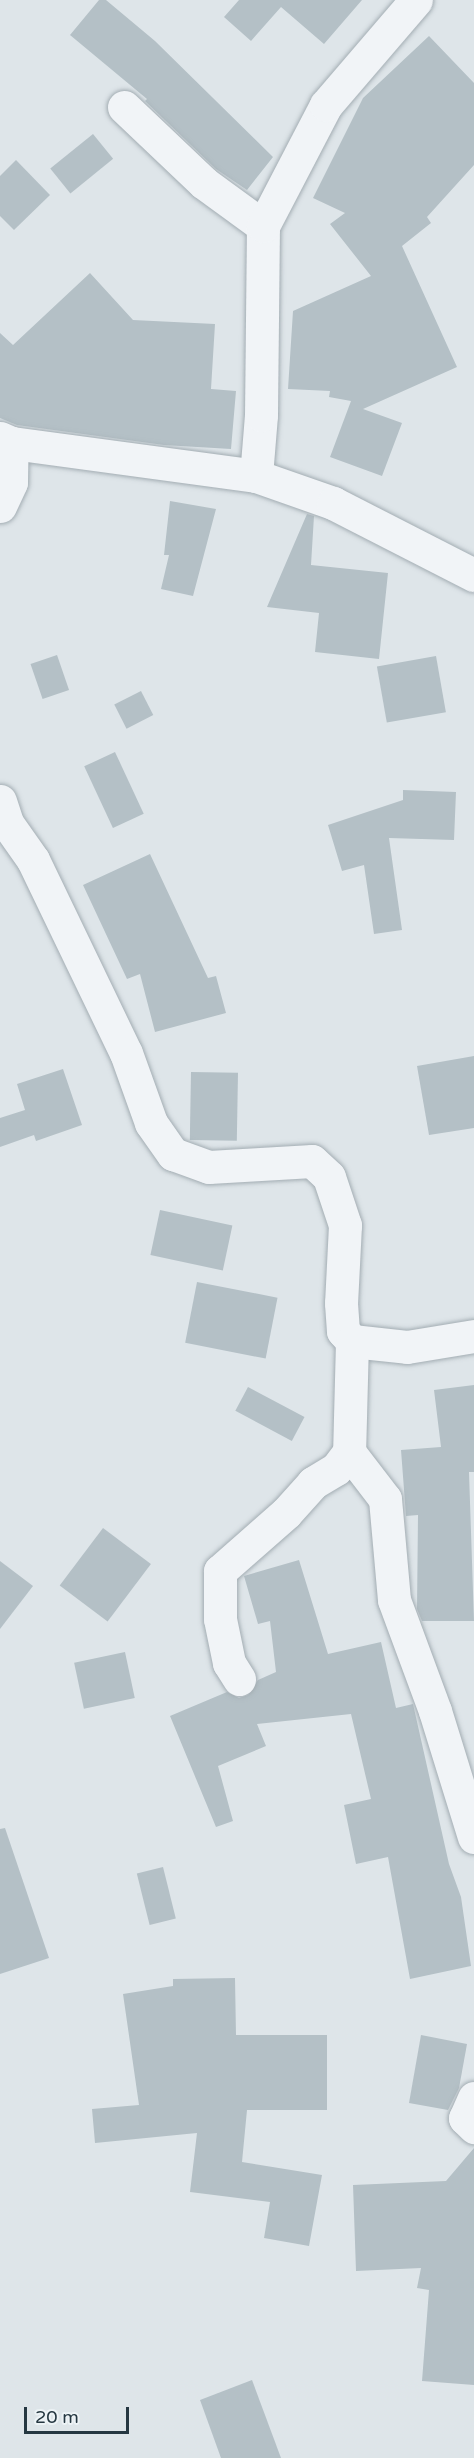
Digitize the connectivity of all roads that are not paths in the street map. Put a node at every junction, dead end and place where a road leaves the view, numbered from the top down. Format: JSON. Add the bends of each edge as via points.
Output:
{"nodes":[{"id":1,"x":416,"y":0,"type":"edge"},
{"id":2,"x":124,"y":107,"type":"dead end"},
{"id":3,"x":263,"y":226,"type":"junction"},
{"id":4,"x":6,"y":441,"type":"edge"},
{"id":5,"x":256,"y":476,"type":"junction"},
{"id":6,"x":0,"y":506,"type":"edge"},
{"id":7,"x":474,"y":575,"type":"edge"},
{"id":8,"x":2,"y":821,"type":"edge"},
{"id":9,"x":474,"y":1336,"type":"edge"},
{"id":10,"x":352,"y":1341,"type":"junction"},
{"id":11,"x":349,"y":1452,"type":"junction"},
{"id":12,"x":239,"y":1679,"type":"dead end"},
{"id":13,"x":474,"y":1837,"type":"edge"},
{"id":14,"x":474,"y":2098,"type":"edge"},
{"id":15,"x":474,"y":2127,"type":"edge"}],
"edges":[{"from":1,"to":3,"type":"street","via":[[326,105]]},
{"from":2,"to":3,"type":"street","via":[[204,183]]},
{"from":3,"to":5,"type":"street","via":[[261,415]]},
{"from":4,"to":5,"type":"street"},
{"from":4,"to":6,"type":"street","via":[[11,482]]},
{"from":5,"to":7,"type":"street","via":[[333,503]]},
{"from":8,"to":10,"type":"street","via":[[33,860],[126,1053],[151,1123],[173,1154],[209,1167],[312,1161],[329,1177],[345,1225],[341,1303],[343,1331]]},
{"from":9,"to":10,"type":"street","via":[[407,1347]]},
{"from":10,"to":11,"type":"street"},
{"from":11,"to":12,"type":"street","via":[[336,1469],[313,1483],[286,1513],[220,1571],[220,1619],[229,1664]]},
{"from":11,"to":13,"type":"street","via":[[385,1499],[394,1600],[435,1711]]},
{"from":14,"to":15,"type":"street","via":[[465,2118]]}]}
